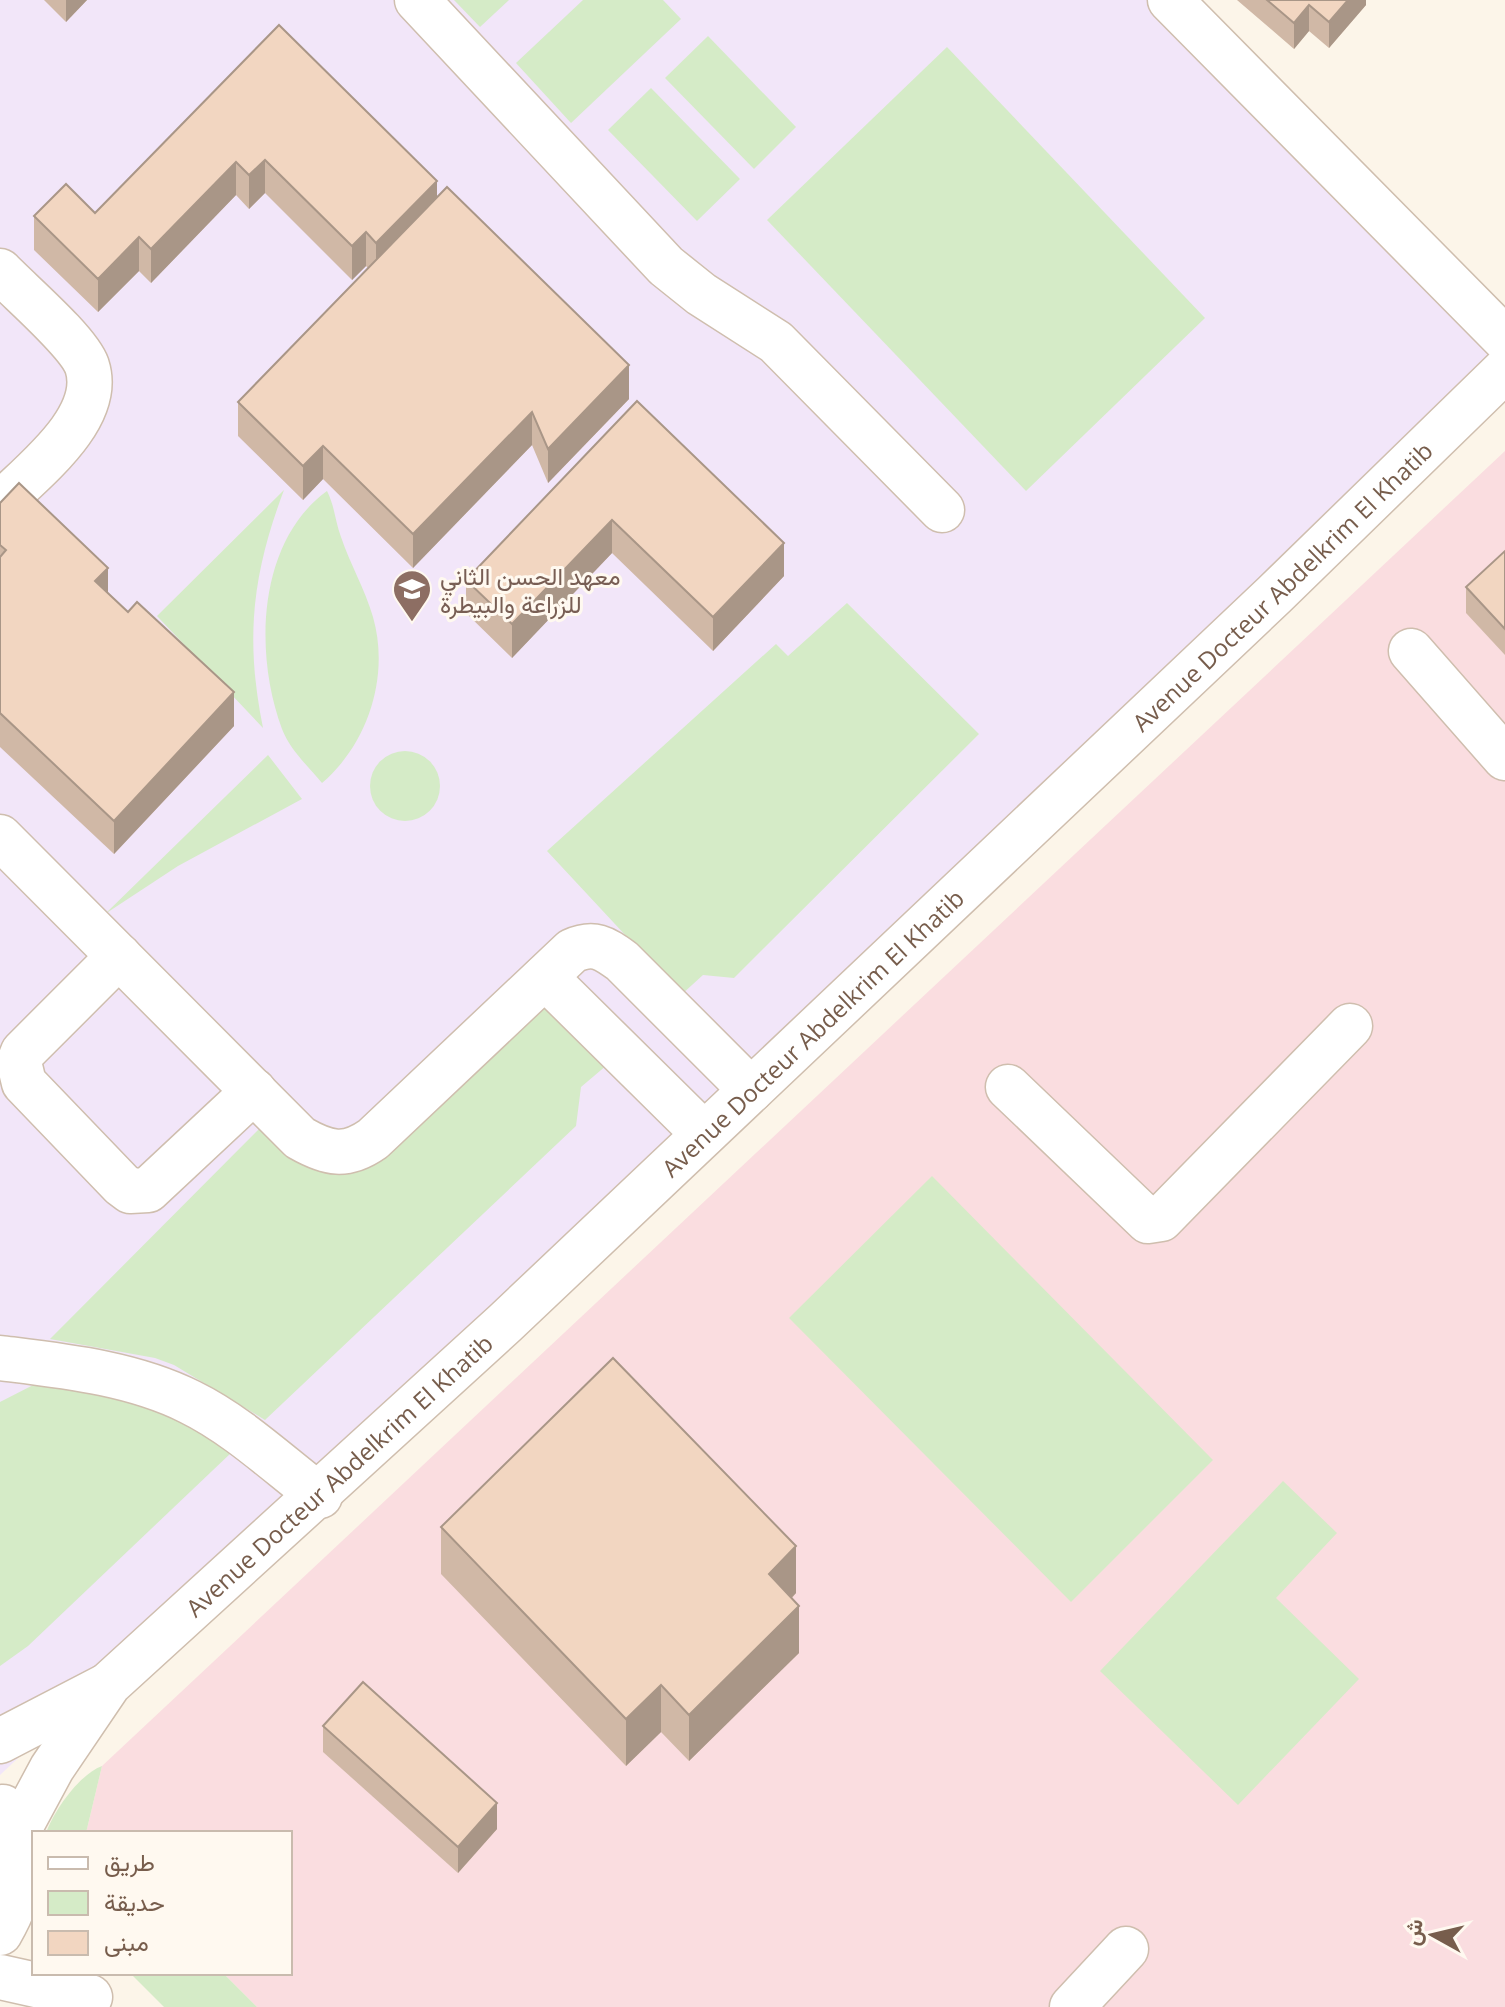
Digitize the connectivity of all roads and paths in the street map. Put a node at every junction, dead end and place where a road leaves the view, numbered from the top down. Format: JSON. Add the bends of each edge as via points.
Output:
{"nodes":[{"id":1,"x":417,"y":0,"type":"edge"},
{"id":2,"x":1170,"y":0,"type":"edge"},
{"id":3,"x":0,"y":271,"type":"edge"},
{"id":4,"x":1505,"y":339,"type":"edge"},
{"id":5,"x":1505,"y":370,"type":"edge"},
{"id":6,"x":0,"y":504,"type":"edge"},
{"id":7,"x":942,"y":510,"type":"dead end"},
{"id":8,"x":1411,"y":651,"type":"dead end"},
{"id":9,"x":1505,"y":758,"type":"edge"},
{"id":10,"x":0,"y":837,"type":"edge"},
{"id":11,"x":119,"y":956,"type":"junction"},
{"id":12,"x":545,"y":977,"type":"junction"},
{"id":13,"x":1350,"y":1026,"type":"dead end"},
{"id":14,"x":1008,"y":1087,"type":"dead end"},
{"id":15,"x":751,"y":1090,"type":"junction"},
{"id":16,"x":254,"y":1091,"type":"junction"},
{"id":17,"x":704,"y":1134,"type":"junction"},
{"id":18,"x":0,"y":1358,"type":"edge"},
{"id":19,"x":320,"y":1496,"type":"junction"},
{"id":20,"x":109,"y":1684,"type":"junction"},
{"id":21,"x":0,"y":1741,"type":"edge"},
{"id":22,"x":18,"y":1847,"type":"edge"},
{"id":23,"x":0,"y":1933,"type":"edge"},
{"id":24,"x":1126,"y":1949,"type":"dead end"},
{"id":25,"x":0,"y":1977,"type":"edge"},
{"id":26,"x":88,"y":1992,"type":"edge"},
{"id":27,"x":1080,"y":2004,"type":"edge"}],
"edges":[{"from":1,"to":7,"type":"street","via":[[666,266],[776,342]]},
{"from":2,"to":4,"type":"street"},
{"from":3,"to":6,"type":"street","via":[[77,349],[90,381],[72,432]]},
{"from":5,"to":15,"type":"street","name":"Avenue Docteur Abdelkrim El Khatib"},
{"from":8,"to":9,"type":"street"},
{"from":10,"to":11,"type":"street"},
{"from":11,"to":16,"type":"street"},
{"from":11,"to":16,"type":"street","via":[[19,1062],[24,1083],[122,1185],[130,1191],[148,1190]]},
{"from":12,"to":15,"type":"street","via":[[572,951],[603,947]]},
{"from":12,"to":16,"type":"street","via":[[355,1152],[318,1149]]},
{"from":12,"to":17,"type":"street"},
{"from":13,"to":14,"type":"street","via":[[1161,1219],[1148,1221]]},
{"from":15,"to":17,"type":"street","name":"Avenue Docteur Abdelkrim El Khatib"},
{"from":17,"to":19,"type":"street","name":"Avenue Docteur Abdelkrim El Khatib"},
{"from":18,"to":19,"type":"street","via":[[132,1379],[163,1390],[220,1419]]},
{"from":19,"to":20,"type":"street","name":"Avenue Docteur Abdelkrim El Khatib"},
{"from":20,"to":21,"type":"street"},
{"from":20,"to":22,"type":"street","via":[[52,1768]]},
{"from":22,"to":23,"type":"street","via":[[17,1904]]},
{"from":24,"to":27,"type":"street"},
{"from":25,"to":26,"type":"street"}]}
